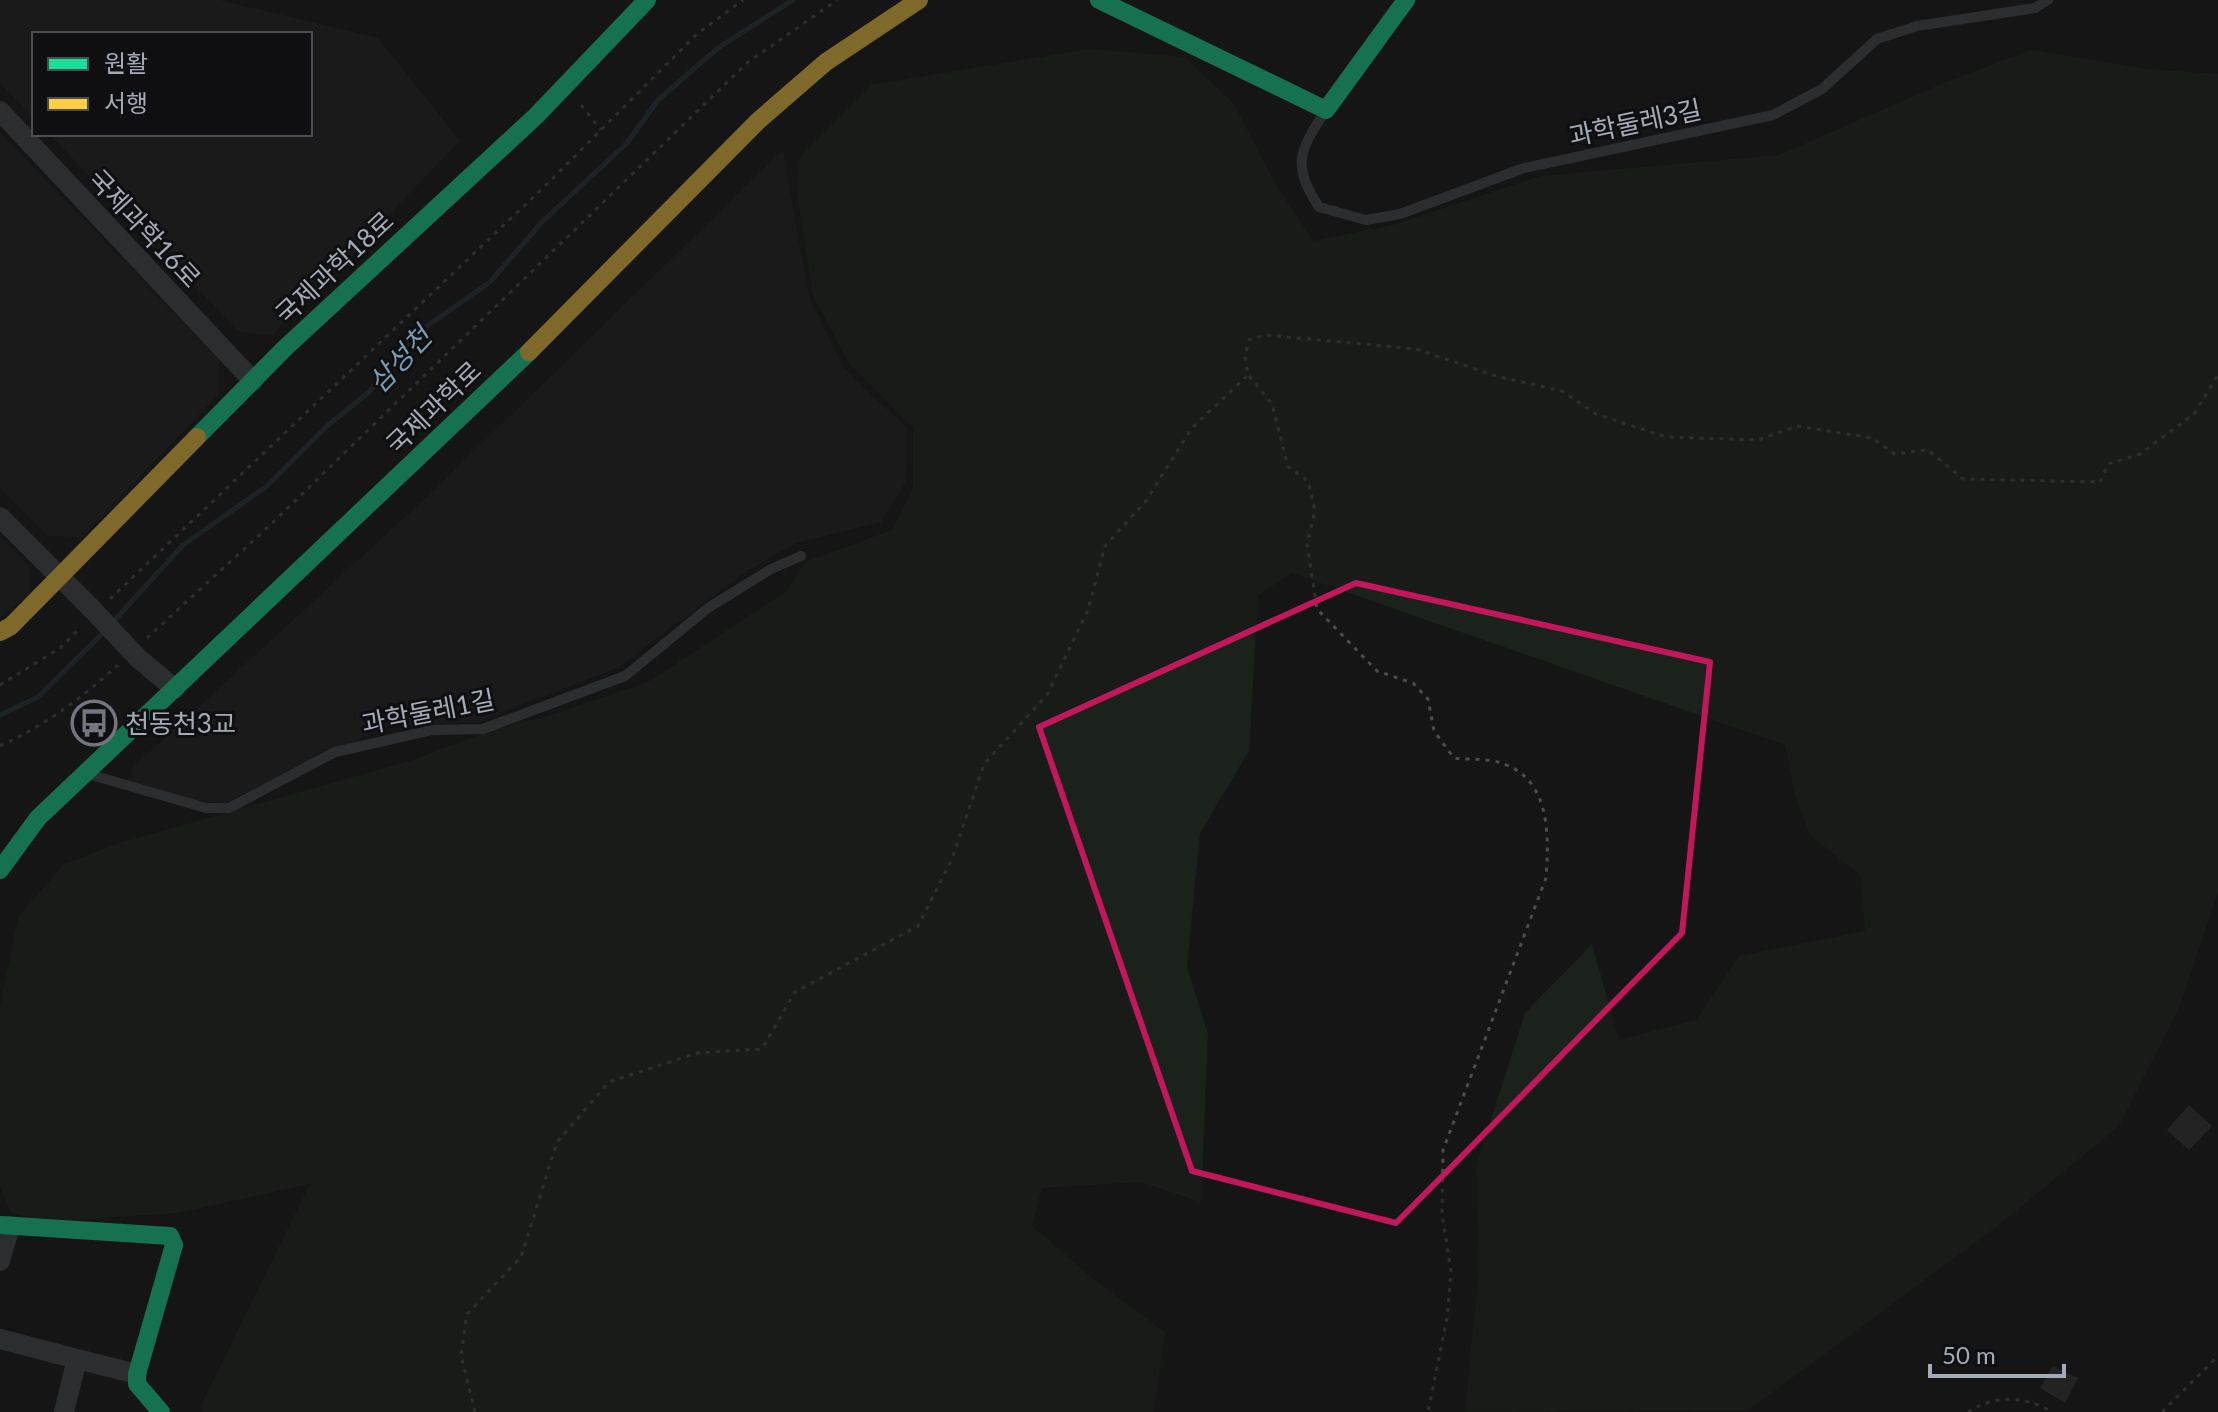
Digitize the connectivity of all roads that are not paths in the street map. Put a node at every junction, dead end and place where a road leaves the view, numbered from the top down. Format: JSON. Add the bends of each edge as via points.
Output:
{"nodes":[{"id":1,"x":647,"y":0,"type":"edge"},
{"id":2,"x":919,"y":0,"type":"edge"},
{"id":3,"x":1099,"y":0,"type":"edge"},
{"id":4,"x":1406,"y":0,"type":"edge"},
{"id":5,"x":2048,"y":0,"type":"edge"},
{"id":6,"x":1326,"y":110,"type":"junction"},
{"id":7,"x":0,"y":111,"type":"edge"},
{"id":8,"x":253,"y":381,"type":"junction"},
{"id":9,"x":0,"y":517,"type":"edge"},
{"id":10,"x":801,"y":556,"type":"dead end"},
{"id":11,"x":61,"y":576,"type":"junction"},
{"id":12,"x":0,"y":632,"type":"edge"},
{"id":13,"x":175,"y":689,"type":"junction"},
{"id":14,"x":85,"y":773,"type":"junction"},
{"id":15,"x":0,"y":870,"type":"edge"},
{"id":16,"x":5,"y":1226,"type":"edge"},
{"id":17,"x":0,"y":1261,"type":"edge"},
{"id":18,"x":0,"y":1339,"type":"edge"},
{"id":19,"x":77,"y":1359,"type":"junction"},
{"id":20,"x":137,"y":1374,"type":"junction"},
{"id":21,"x":64,"y":1412,"type":"edge"},
{"id":22,"x":161,"y":1412,"type":"edge"}],
"edges":[{"from":1,"to":8,"type":"street","name":"국제과학18로","via":[[565,86]]},
{"from":2,"to":13,"type":"street","name":"국제과학로","via":[[826,62],[758,121],[524,357]]},
{"from":3,"to":6,"type":"street"},
{"from":4,"to":6,"type":"street"},
{"from":5,"to":6,"type":"lane","name":"과학둘레3길","via":[[2035,8],[1917,26],[1877,39],[1822,89],[1773,115],[1524,168],[1400,214],[1366,220],[1319,207],[1307,186],[1301,147]]},
{"from":7,"to":8,"type":"street","name":"국제과학16로"},
{"from":8,"to":11,"type":"street","name":"국제과학18로"},
{"from":9,"to":11,"type":"street"},
{"from":10,"to":14,"type":"lane","name":"과학둘레1길","via":[[708,608],[625,676],[483,729],[432,730],[335,752],[229,808],[206,808]]},
{"from":11,"to":12,"type":"street","name":"국제과학18로"},
{"from":11,"to":13,"type":"street","bridge":true},
{"from":13,"to":14,"type":"street","name":"국제과학로"},
{"from":14,"to":15,"type":"street","name":"국제과학로","via":[[38,818]]},
{"from":16,"to":17,"type":"street"},
{"from":16,"to":20,"type":"street","via":[[170,1236],[174,1245]]},
{"from":18,"to":19,"type":"street"},
{"from":19,"to":20,"type":"street"},
{"from":19,"to":21,"type":"street"},
{"from":20,"to":22,"type":"street","via":[[137,1384]]}]}
